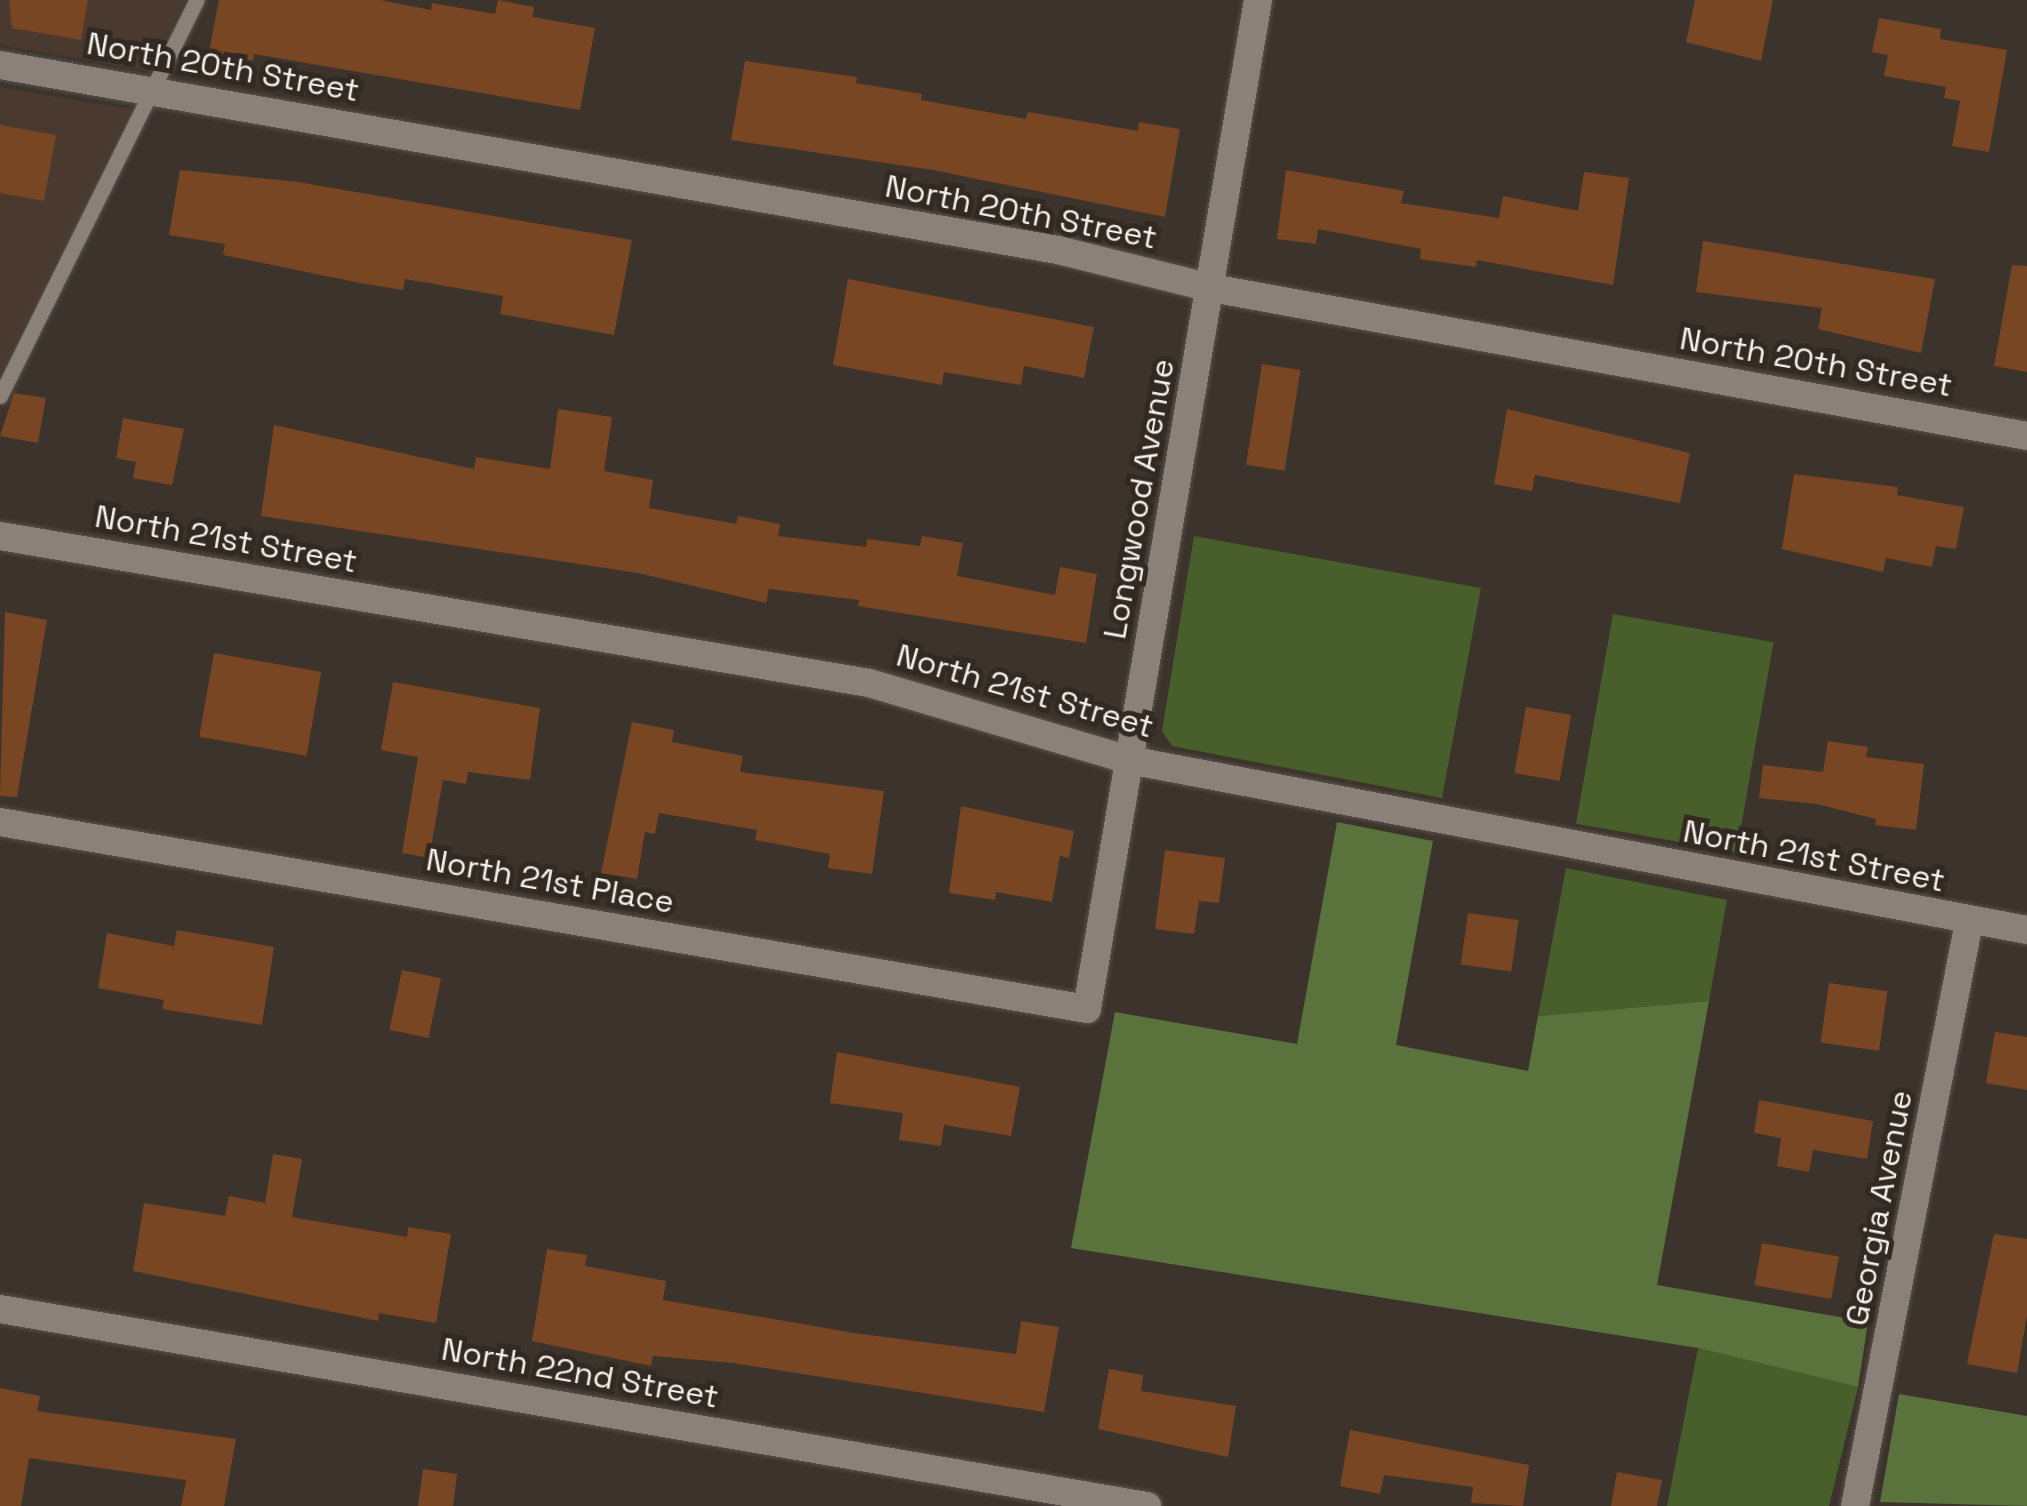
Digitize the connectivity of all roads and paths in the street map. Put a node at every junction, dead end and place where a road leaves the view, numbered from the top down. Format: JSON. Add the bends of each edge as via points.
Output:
{"nodes":[{"id":1,"x":196,"y":0,"type":"edge"},
{"id":2,"x":1258,"y":0,"type":"edge"},
{"id":3,"x":0,"y":65,"type":"edge"},
{"id":4,"x":150,"y":90,"type":"junction"},
{"id":5,"x":1211,"y":288,"type":"junction"},
{"id":6,"x":0,"y":396,"type":"edge"},
{"id":7,"x":2027,"y":436,"type":"edge"},
{"id":8,"x":0,"y":536,"type":"edge"},
{"id":9,"x":1129,"y":760,"type":"junction"},
{"id":10,"x":0,"y":822,"type":"edge"},
{"id":11,"x":1969,"y":922,"type":"junction"},
{"id":12,"x":2027,"y":930,"type":"edge"},
{"id":13,"x":1087,"y":1009,"type":"joint"},
{"id":14,"x":0,"y":1308,"type":"edge"},
{"id":15,"x":1147,"y":1506,"type":"edge"},
{"id":16,"x":1855,"y":1506,"type":"edge"}],
"edges":[{"from":1,"to":4,"type":"lane"},
{"from":2,"to":5,"type":"street","name":"Longwood Avenue"},
{"from":3,"to":4,"type":"street","name":"North 20th Street"},
{"from":4,"to":5,"type":"street","name":"North 20th Street","via":[[1058,250]]},
{"from":4,"to":6,"type":"lane"},
{"from":5,"to":7,"type":"street","name":"North 20th Street"},
{"from":5,"to":9,"type":"street","name":"Longwood Avenue"},
{"from":8,"to":9,"type":"street","name":"North 21st Street","via":[[869,683]]},
{"from":9,"to":11,"type":"street","name":"North 21st Street"},
{"from":9,"to":13,"type":"street","name":"Longwood Avenue"},
{"from":10,"to":13,"type":"street","name":"North 21st Place"},
{"from":11,"to":12,"type":"street","name":"North 21st Street"},
{"from":11,"to":16,"type":"street","name":"Georgia Avenue"},
{"from":14,"to":15,"type":"street","name":"North 22nd Street"}]}
